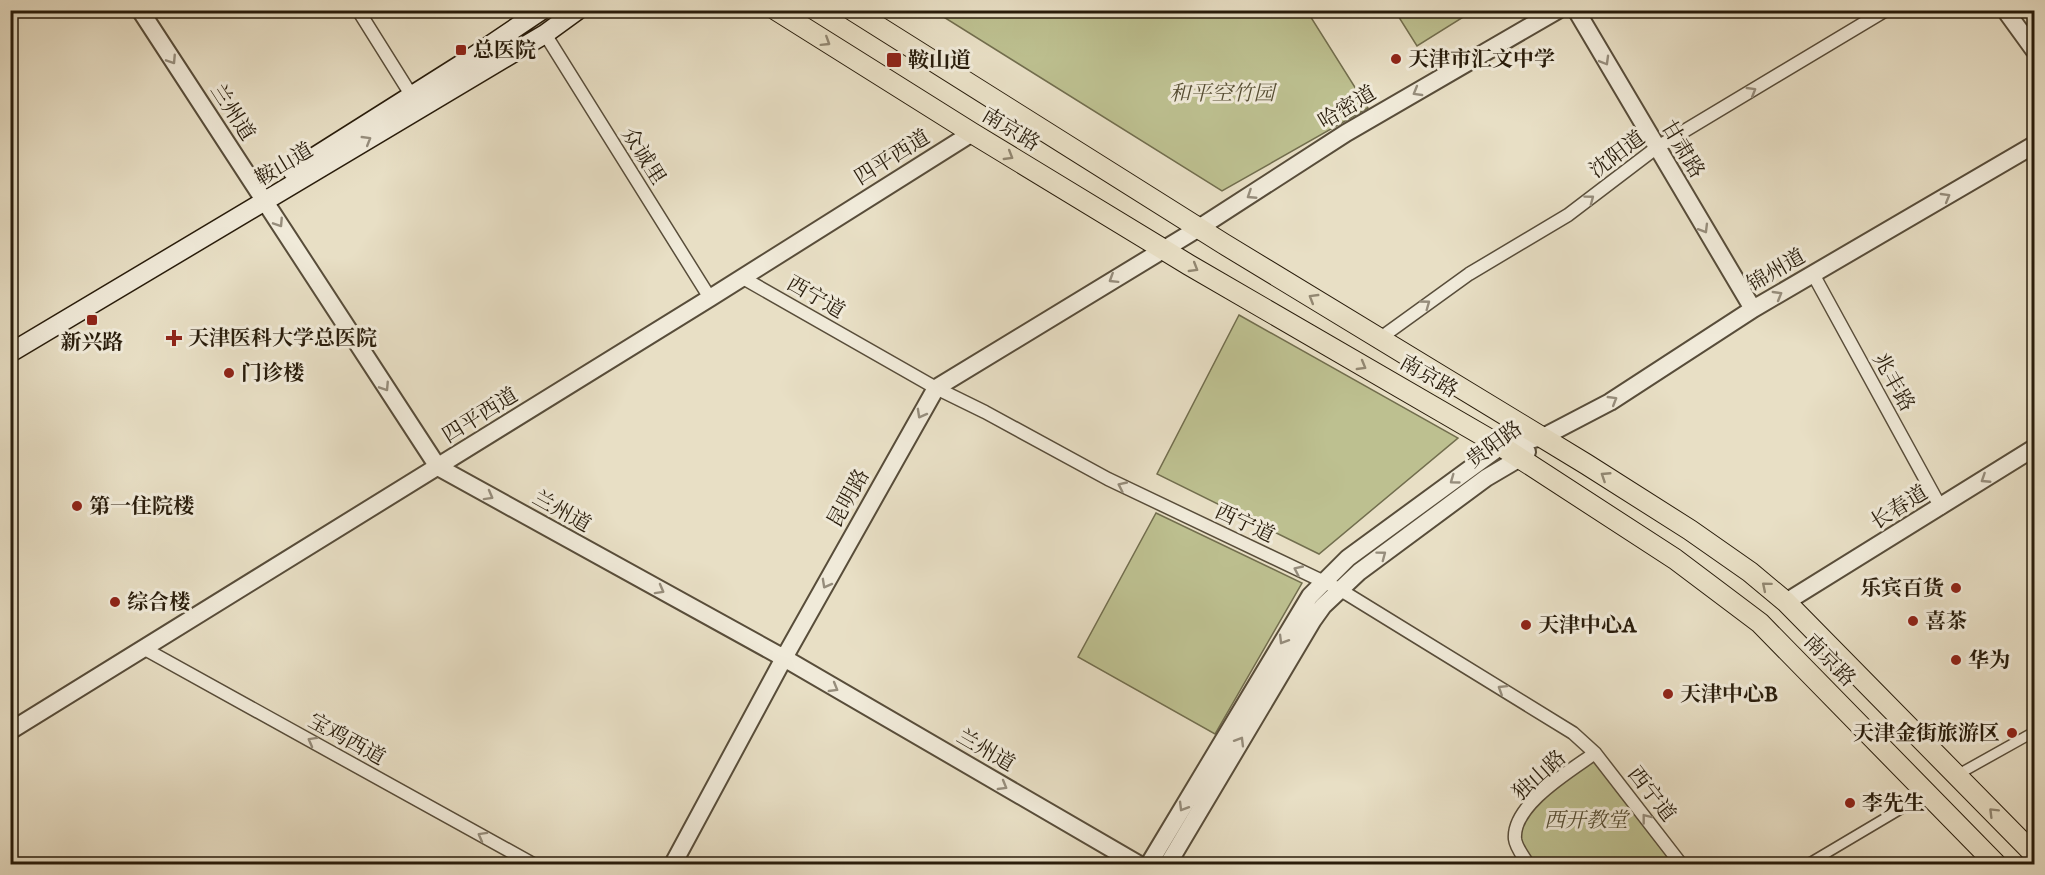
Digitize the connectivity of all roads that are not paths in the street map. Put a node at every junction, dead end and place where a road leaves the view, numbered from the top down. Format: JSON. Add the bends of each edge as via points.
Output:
{"nodes":[{"id":1,"x":141,"y":10,"type":"edge"},
{"id":2,"x":358,"y":10,"type":"edge"},
{"id":3,"x":542,"y":10,"type":"edge"},
{"id":4,"x":578,"y":10,"type":"edge"},
{"id":5,"x":776,"y":10,"type":"edge"},
{"id":6,"x":852,"y":10,"type":"edge"},
{"id":7,"x":1558,"y":10,"type":"edge"},
{"id":8,"x":1576,"y":10,"type":"edge"},
{"id":9,"x":1886,"y":10,"type":"edge"},
{"id":10,"x":2005,"y":10,"type":"edge"},
{"id":11,"x":545,"y":34,"type":"junction"},
{"id":12,"x":2034,"y":50,"type":"edge"},
{"id":13,"x":415,"y":102,"type":"junction"},
{"id":14,"x":972,"y":133,"type":"junction"},
{"id":15,"x":2034,"y":145,"type":"edge"},
{"id":16,"x":1656,"y":148,"type":"junction"},
{"id":17,"x":262,"y":197,"type":"junction"},
{"id":18,"x":1199,"y":228,"type":"junction"},
{"id":19,"x":1162,"y":249,"type":"junction"},
{"id":20,"x":1813,"y":274,"type":"junction"},
{"id":21,"x":743,"y":278,"type":"junction"},
{"id":22,"x":710,"y":298,"type":"junction"},
{"id":23,"x":1752,"y":309,"type":"junction"},
{"id":24,"x":1379,"y":339,"type":"junction"},
{"id":25,"x":10,"y":340,"type":"edge"},
{"id":26,"x":10,"y":353,"type":"edge"},
{"id":27,"x":936,"y":388,"type":"junction"},
{"id":28,"x":1543,"y":437,"type":"junction"},
{"id":29,"x":1501,"y":446,"type":"junction"},
{"id":30,"x":2034,"y":448,"type":"edge"},
{"id":31,"x":1520,"y":458,"type":"junction"},
{"id":32,"x":438,"y":468,"type":"junction"},
{"id":33,"x":1941,"y":508,"type":"junction"},
{"id":34,"x":1323,"y":582,"type":"junction"},
{"id":35,"x":1339,"y":589,"type":"junction"},
{"id":36,"x":1786,"y":603,"type":"junction"},
{"id":37,"x":143,"y":648,"type":"junction"},
{"id":38,"x":784,"y":658,"type":"junction"},
{"id":39,"x":10,"y":731,"type":"edge"},
{"id":40,"x":2034,"y":732,"type":"edge"},
{"id":41,"x":1595,"y":753,"type":"junction"},
{"id":42,"x":1957,"y":775,"type":"junction"},
{"id":43,"x":1926,"y":794,"type":"junction"},
{"id":44,"x":2034,"y":854,"type":"edge"},
{"id":45,"x":533,"y":864,"type":"edge"},
{"id":46,"x":673,"y":864,"type":"edge"},
{"id":47,"x":1138,"y":864,"type":"edge"},
{"id":48,"x":1149,"y":864,"type":"edge"},
{"id":49,"x":1168,"y":864,"type":"edge"},
{"id":50,"x":1528,"y":864,"type":"edge"},
{"id":51,"x":1681,"y":864,"type":"edge"},
{"id":52,"x":1808,"y":864,"type":"edge"},
{"id":53,"x":1996,"y":864,"type":"edge"}],
"edges":[{"from":1,"to":17,"type":"street","name":"兰州道","one_way":true},
{"from":2,"to":13,"type":"street"},
{"from":3,"to":13,"type":"main road","name":"鞍山道"},
{"from":4,"to":11,"type":"main road","name":"鞍山道"},
{"from":5,"to":14,"type":"main road","name":"南京路","one_way":true},
{"from":6,"to":18,"type":"main road","name":"南京路"},
{"from":7,"to":18,"type":"street","name":"哈密道","one_way":true,"via":[[1346,133]]},
{"from":8,"to":16,"type":"street","name":"甘肃路","one_way":true},
{"from":16,"to":9,"type":"street","name":"沈阳道","one_way":true},
{"from":10,"to":12,"type":"street"},
{"from":11,"to":13,"type":"main road","name":"鞍山道"},
{"from":11,"to":22,"type":"street","name":"众诚里"},
{"from":13,"to":17,"type":"main road","name":"鞍山道"},
{"from":14,"to":19,"type":"main road","name":"南京路","one_way":true},
{"from":14,"to":21,"type":"street","name":"四平西道"},
{"from":20,"to":15,"type":"street","name":"锦州道","one_way":true},
{"from":16,"to":23,"type":"street","name":"甘肃路","one_way":true},
{"from":24,"to":16,"type":"street","name":"沈阳道","one_way":true,"via":[[1469,274],[1568,215]]},
{"from":17,"to":25,"type":"main road","name":"鞍山道"},
{"from":17,"to":26,"type":"main road","name":"鞍山道"},
{"from":17,"to":32,"type":"street","name":"兰州道","one_way":true},
{"from":18,"to":19,"type":"street","name":"哈密道"},
{"from":24,"to":18,"type":"main road","name":"南京路","one_way":true},
{"from":19,"to":27,"type":"street","name":"昆明路","one_way":true},
{"from":19,"to":29,"type":"main road","name":"南京路","one_way":true},
{"from":23,"to":20,"type":"street","name":"锦州道","one_way":true},
{"from":20,"to":33,"type":"street","name":"兆丰路"},
{"from":21,"to":22,"type":"street","name":"四平西道"},
{"from":21,"to":27,"type":"street","name":"西宁道"},
{"from":22,"to":32,"type":"street","name":"四平西道"},
{"from":28,"to":23,"type":"street","name":"锦州道","one_way":true,"via":[[1610,402]]},
{"from":24,"to":28,"type":"main road","name":"南京路"},
{"from":34,"to":27,"type":"street","name":"西宁道","one_way":true,"via":[[1108,479]]},
{"from":27,"to":38,"type":"street","name":"昆明路","one_way":true},
{"from":28,"to":29,"type":"street","name":"贵阳路"},
{"from":28,"to":31,"type":"street","name":"贵阳路"},
{"from":36,"to":28,"type":"main road","name":"南京路","one_way":true,"via":[[1690,530]]},
{"from":29,"to":31,"type":"main road","name":"南京路"},
{"from":29,"to":34,"type":"street","name":"贵阳路","one_way":true,"via":[[1348,558]]},
{"from":30,"to":33,"type":"street","name":"长春道","one_way":true},
{"from":35,"to":31,"type":"street","name":"贵阳路","one_way":true,"via":[[1486,477]]},
{"from":31,"to":43,"type":"main road","name":"南京路","via":[[1675,559],[1760,623]]},
{"from":32,"to":37,"type":"street","name":"四平西道"},
{"from":32,"to":38,"type":"street","name":"兰州道","one_way":true},
{"from":33,"to":36,"type":"street","name":"长春道"},
{"from":34,"to":35,"type":"street","name":"西宁道"},
{"from":34,"to":48,"type":"street","name":"贵阳路","one_way":true,"via":[[1302,609]]},
{"from":41,"to":35,"type":"street","name":"西宁道","one_way":true,"via":[[1573,733]]},
{"from":49,"to":35,"type":"street","name":"贵阳路","one_way":true,"via":[[1312,620]]},
{"from":36,"to":42,"type":"main road","name":"南京路"},
{"from":37,"to":39,"type":"street","name":"四平西道"},
{"from":45,"to":37,"type":"street","name":"宝鸡西道","one_way":true},
{"from":38,"to":46,"type":"street","name":"昆明路"},
{"from":38,"to":47,"type":"street","name":"兰州道","one_way":true},
{"from":40,"to":42,"type":"street"},
{"from":41,"to":50,"type":"street","name":"独山路","via":[[1530,803],[1515,826],[1515,842]]},
{"from":51,"to":41,"type":"street","name":"西宁道","one_way":true},
{"from":44,"to":42,"type":"main road","name":"南京路","one_way":true},
{"from":43,"to":52,"type":"street"},
{"from":43,"to":53,"type":"main road","name":"南京路"}]}
